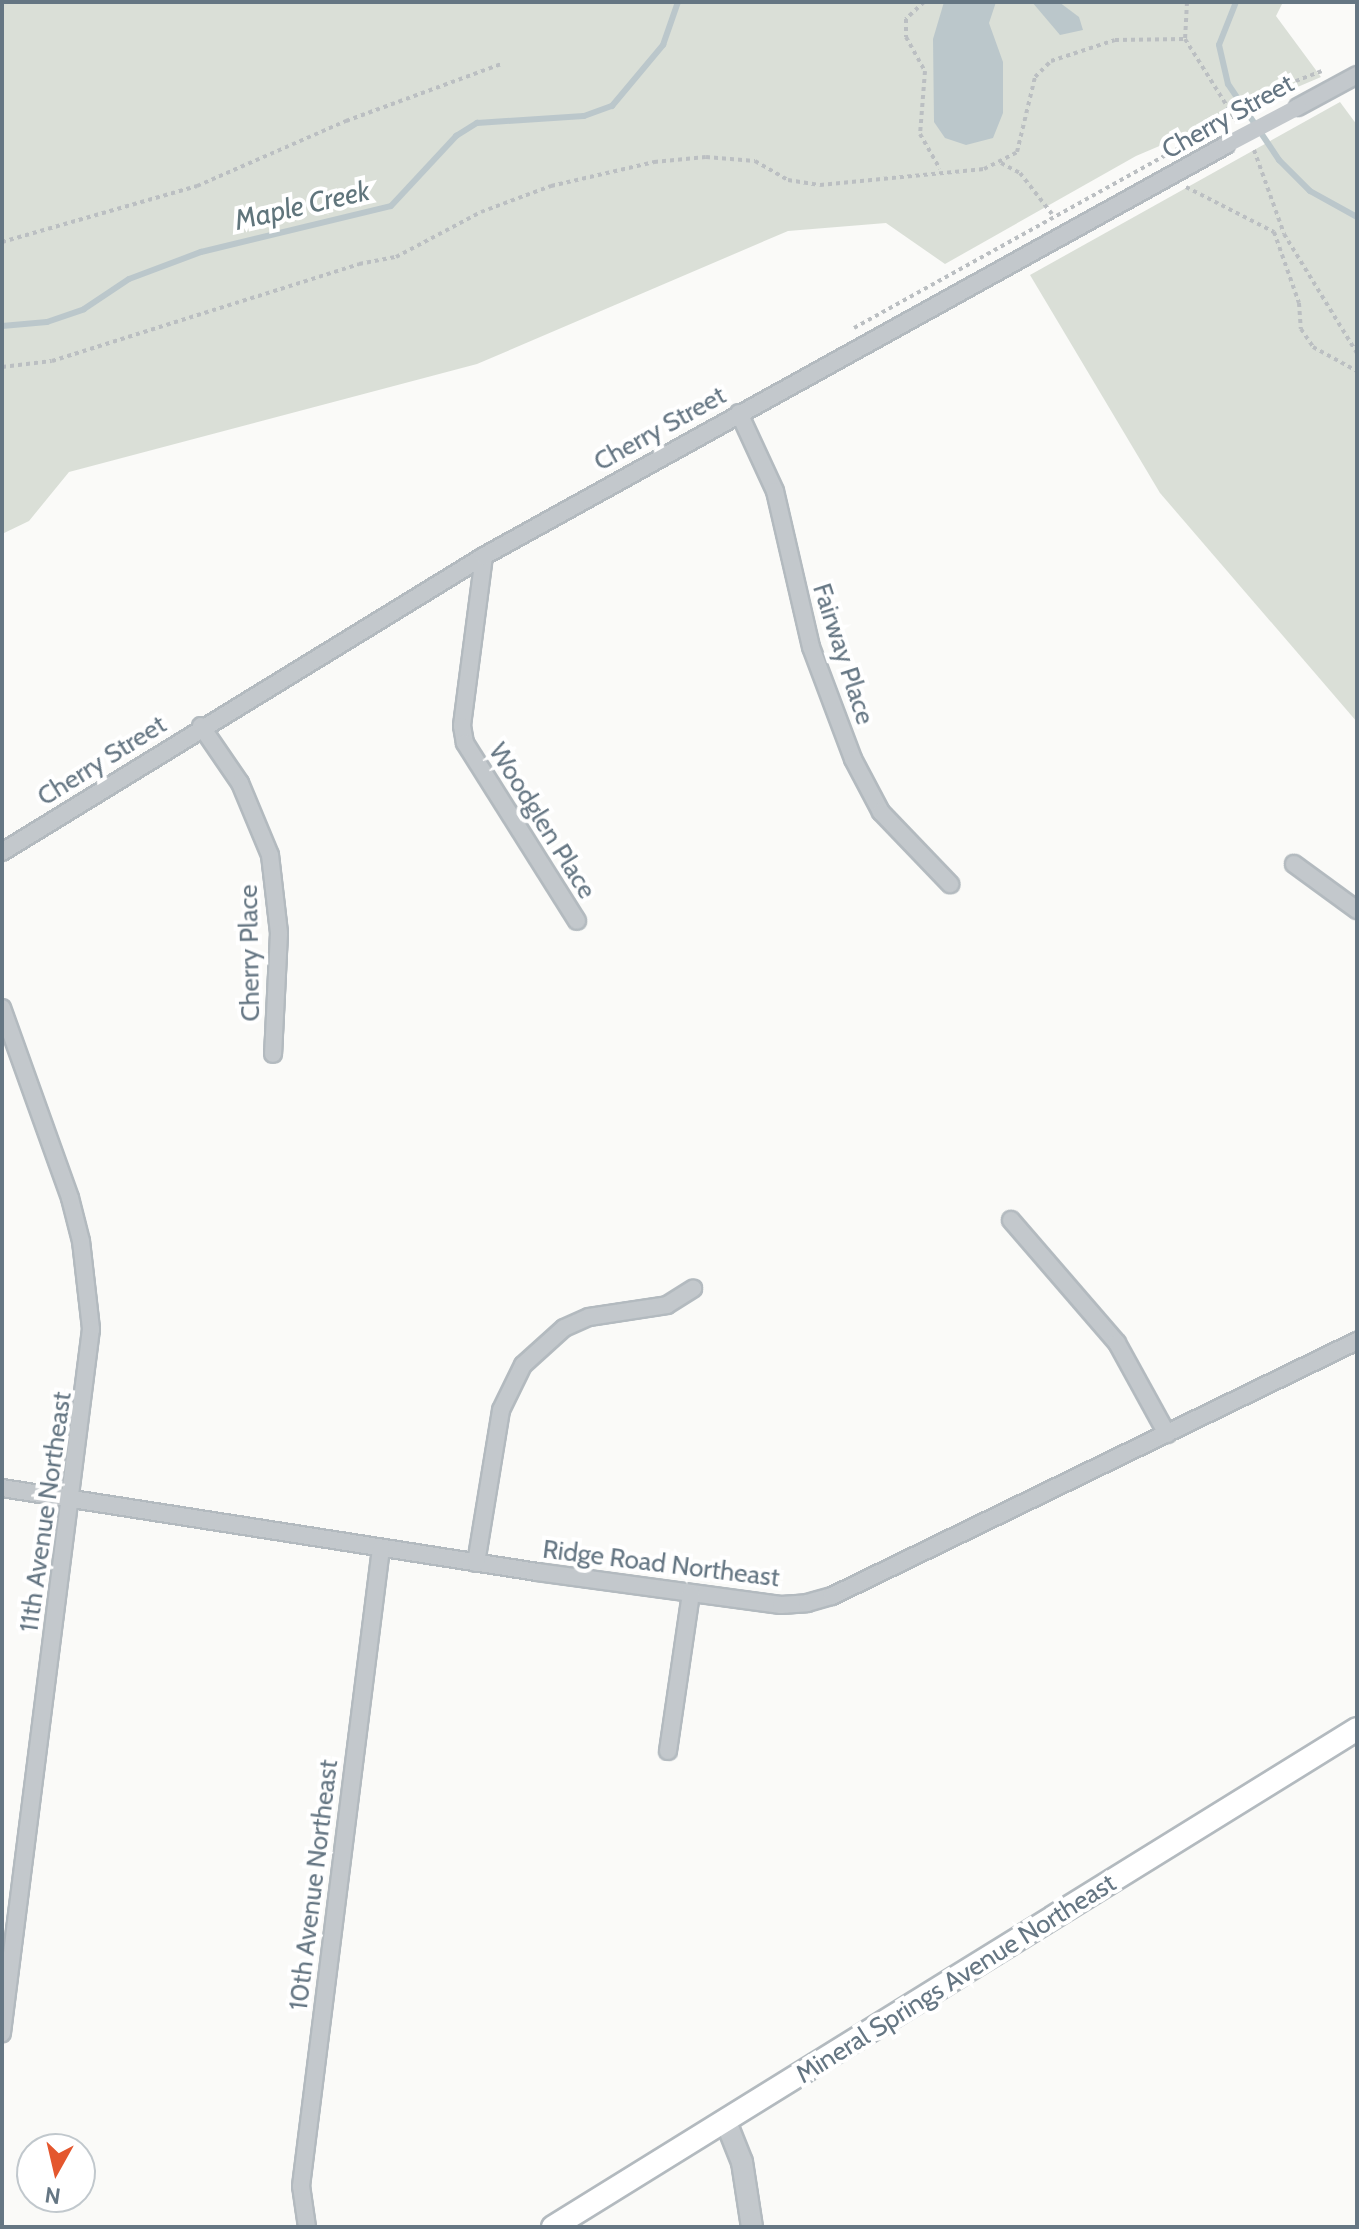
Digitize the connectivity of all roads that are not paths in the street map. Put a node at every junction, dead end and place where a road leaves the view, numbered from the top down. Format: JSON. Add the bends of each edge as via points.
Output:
{"nodes":[{"id":1,"x":1357,"y":75,"type":"edge"},
{"id":2,"x":739,"y":413,"type":"junction"},
{"id":3,"x":484,"y":556,"type":"junction"},
{"id":4,"x":201,"y":726,"type":"junction"},
{"id":5,"x":2,"y":852,"type":"edge"},
{"id":6,"x":1294,"y":864,"type":"dead end"},
{"id":7,"x":950,"y":884,"type":"dead end"},
{"id":8,"x":1357,"y":910,"type":"edge"},
{"id":9,"x":577,"y":921,"type":"dead end"},
{"id":10,"x":2,"y":1008,"type":"edge"},
{"id":11,"x":273,"y":1054,"type":"dead end"},
{"id":12,"x":1011,"y":1220,"type":"dead end"},
{"id":13,"x":693,"y":1289,"type":"dead end"},
{"id":14,"x":1357,"y":1341,"type":"edge"},
{"id":15,"x":1167,"y":1434,"type":"junction"},
{"id":16,"x":2,"y":1488,"type":"edge"},
{"id":17,"x":70,"y":1499,"type":"junction"},
{"id":18,"x":381,"y":1548,"type":"junction"},
{"id":19,"x":476,"y":1563,"type":"junction"},
{"id":20,"x":691,"y":1594,"type":"junction"},
{"id":21,"x":1357,"y":1729,"type":"edge"},
{"id":22,"x":668,"y":1751,"type":"dead end"},
{"id":23,"x":2,"y":2033,"type":"edge"},
{"id":24,"x":726,"y":2122,"type":"junction"},
{"id":25,"x":307,"y":2227,"type":"edge"},
{"id":26,"x":553,"y":2227,"type":"edge"},
{"id":27,"x":752,"y":2227,"type":"edge"}],
"edges":[{"from":1,"to":2,"type":"street","name":"Cherry Street","bridge":true},
{"from":2,"to":3,"type":"street","name":"Cherry Street"},
{"from":2,"to":7,"type":"street","name":"Fairway Place","via":[[775,491],[811,647],[853,759],[881,812]]},
{"from":3,"to":4,"type":"street","name":"Cherry Street"},
{"from":3,"to":9,"type":"street","name":"Woodglen Place","via":[[462,726],[465,743]]},
{"from":4,"to":5,"type":"street","name":"Cherry Street"},
{"from":4,"to":11,"type":"street","name":"Cherry Place","via":[[240,783],[270,855],[279,933]]},
{"from":6,"to":8,"type":"street"},
{"from":10,"to":17,"type":"street","name":"11th Avenue Northeast","via":[[70,1198],[88,1285],[89,1373]]},
{"from":12,"to":15,"type":"street","via":[[1117,1343]]},
{"from":13,"to":19,"type":"street","via":[[667,1305],[589,1317],[553,1336],[523,1365],[501,1410]]},
{"from":14,"to":15,"type":"street","name":"Ridge Road Northeast"},
{"from":15,"to":20,"type":"street","name":"Ridge Road Northeast","via":[[832,1596],[781,1605]]},
{"from":16,"to":17,"type":"street","name":"Ridge Road Northeast"},
{"from":17,"to":18,"type":"street","name":"Ridge Road Northeast"},
{"from":17,"to":23,"type":"street","name":"11th Avenue Northeast"},
{"from":18,"to":19,"type":"street","name":"Ridge Road Northeast"},
{"from":18,"to":25,"type":"street","name":"10th Avenue Northeast","via":[[301,2186]]},
{"from":19,"to":20,"type":"street","name":"Ridge Road Northeast"},
{"from":20,"to":22,"type":"street"},
{"from":21,"to":24,"type":"main road","name":"Mineral Springs Avenue Northeast"},
{"from":24,"to":26,"type":"main road","name":"Mineral Springs Avenue Northeast"},
{"from":24,"to":27,"type":"street","via":[[742,2162]]}]}
